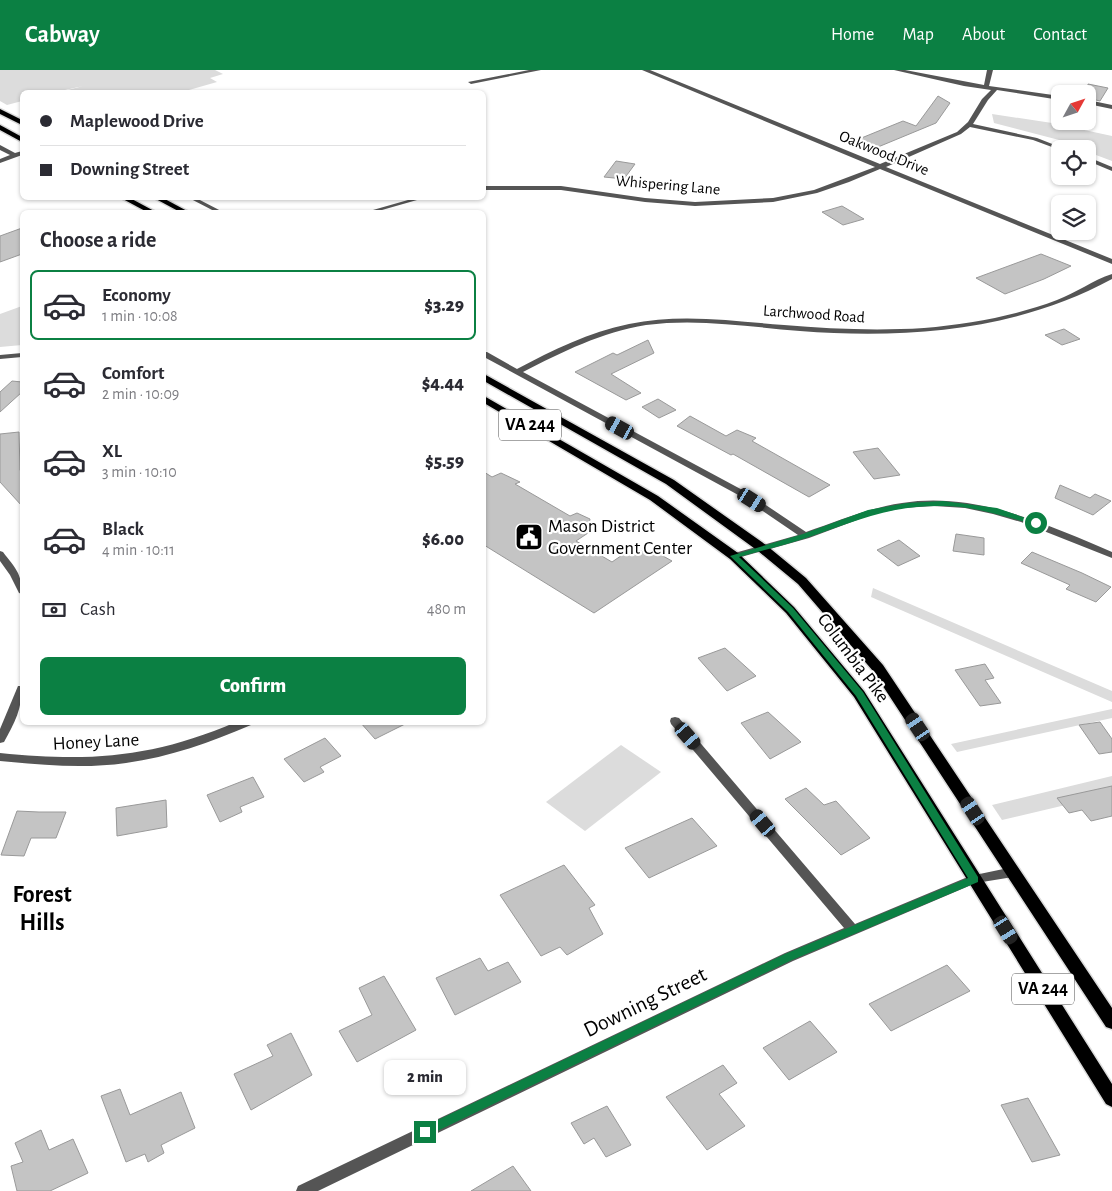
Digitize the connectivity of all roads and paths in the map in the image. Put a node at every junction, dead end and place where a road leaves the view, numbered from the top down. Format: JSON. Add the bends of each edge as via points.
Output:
{"nodes":[{"id":1,"x":538,"y":70,"type":"edge"},
{"id":2,"x":646,"y":70,"type":"edge"},
{"id":3,"x":897,"y":70,"type":"edge"},
{"id":4,"x":990,"y":70,"type":"edge"},
{"id":5,"x":471,"y":82,"type":"dead end"},
{"id":6,"x":986,"y":87,"type":"junction"},
{"id":7,"x":996,"y":88,"type":"junction"},
{"id":8,"x":1051,"y":97,"type":"edge"},
{"id":9,"x":1096,"y":104,"type":"edge"},
{"id":10,"x":1112,"y":107,"type":"edge"},
{"id":11,"x":0,"y":111,"type":"edge"},
{"id":12,"x":20,"y":122,"type":"edge"},
{"id":13,"x":970,"y":125,"type":"junction"},
{"id":14,"x":0,"y":127,"type":"edge"},
{"id":15,"x":20,"y":139,"type":"edge"},
{"id":16,"x":1051,"y":145,"type":"edge"},
{"id":17,"x":0,"y":148,"type":"edge"},
{"id":18,"x":20,"y":154,"type":"edge"},
{"id":19,"x":15,"y":156,"type":"junction"},
{"id":20,"x":0,"y":161,"type":"edge"},
{"id":21,"x":1096,"y":162,"type":"edge"},
{"id":22,"x":882,"y":167,"type":"junction"},
{"id":23,"x":1112,"y":169,"type":"edge"},
{"id":24,"x":486,"y":188,"type":"edge"},
{"id":25,"x":129,"y":200,"type":"edge"},
{"id":26,"x":162,"y":200,"type":"edge"},
{"id":27,"x":196,"y":200,"type":"edge"},
{"id":28,"x":414,"y":200,"type":"edge"},
{"id":29,"x":148,"y":210,"type":"edge"},
{"id":30,"x":181,"y":210,"type":"edge"},
{"id":31,"x":216,"y":210,"type":"edge"},
{"id":32,"x":376,"y":210,"type":"edge"},
{"id":33,"x":1112,"y":262,"type":"edge"},
{"id":34,"x":1112,"y":276,"type":"edge"},
{"id":35,"x":20,"y":355,"type":"edge"},
{"id":36,"x":486,"y":355,"type":"edge"},
{"id":37,"x":0,"y":357,"type":"edge"},
{"id":38,"x":516,"y":372,"type":"junction"},
{"id":39,"x":486,"y":378,"type":"edge"},
{"id":40,"x":486,"y":400,"type":"edge"},
{"id":41,"x":806,"y":536,"type":"junction"},
{"id":42,"x":762,"y":548,"type":"junction"},
{"id":43,"x":0,"y":554,"type":"edge"},
{"id":44,"x":1112,"y":555,"type":"edge"},
{"id":45,"x":734,"y":556,"type":"junction"},
{"id":46,"x":20,"y":586,"type":"edge"},
{"id":47,"x":20,"y":694,"type":"edge"},
{"id":48,"x":675,"y":721,"type":"dead end"},
{"id":49,"x":241,"y":725,"type":"edge"},
{"id":50,"x":0,"y":739,"type":"edge"},
{"id":51,"x":0,"y":757,"type":"edge"},
{"id":52,"x":1013,"y":872,"type":"junction"},
{"id":53,"x":974,"y":880,"type":"junction"},
{"id":54,"x":852,"y":929,"type":"junction"},
{"id":55,"x":1112,"y":1022,"type":"edge"},
{"id":56,"x":1112,"y":1099,"type":"edge"},
{"id":57,"x":303,"y":1191,"type":"edge"}],
"edges":[{"from":1,"to":5,"type":"street"},
{"from":2,"to":22,"type":"street","name":"Oakwood Drive"},
{"from":3,"to":6,"type":"street"},
{"from":4,"to":6,"type":"street"},
{"from":6,"to":7,"type":"street"},
{"from":7,"to":8,"type":"street"},
{"from":7,"to":13,"type":"street","name":"Whispering Lane","via":[[983,99]]},
{"from":9,"to":10,"type":"street"},
{"from":11,"to":12,"type":"main road"},
{"from":13,"to":16,"type":"street"},
{"from":13,"to":22,"type":"street","name":"Whispering Lane","via":[[946,141]]},
{"from":14,"to":15,"type":"main road"},
{"from":17,"to":19,"type":"street"},
{"from":18,"to":19,"type":"street"},
{"from":19,"to":20,"type":"street"},
{"from":21,"to":23,"type":"street"},
{"from":22,"to":24,"type":"street","name":"Whispering Lane","via":[[815,192],[744,202],[670,202],[561,188]]},
{"from":22,"to":33,"type":"street","name":"Oakwood Drive"},
{"from":25,"to":29,"type":"main road"},
{"from":26,"to":30,"type":"main road"},
{"from":27,"to":31,"type":"street"},
{"from":28,"to":32,"type":"street"},
{"from":34,"to":38,"type":"street","name":"Larchwood Road","via":[[1044,307],[946,328],[873,332],[798,329],[718,319],[645,323],[614,328],[582,339]]},
{"from":35,"to":37,"type":"street"},
{"from":36,"to":38,"type":"street"},
{"from":38,"to":41,"type":"street","via":[[746,495]]},
{"from":39,"to":42,"type":"main road","name":"Columbia Pike","number":"VA 244","via":[[670,482]]},
{"from":40,"to":45,"type":"main road","name":"Columbia Pike","number":"VA 244","via":[[654,498]]},
{"from":41,"to":42,"type":"street"},
{"from":41,"to":44,"type":"street","via":[[870,512],[895,506],[943,503],[1024,518]]},
{"from":42,"to":45,"type":"street"},
{"from":42,"to":52,"type":"main road","name":"Columbia Pike","number":"VA 244","via":[[827,607],[878,668]]},
{"from":43,"to":46,"type":"street"},
{"from":45,"to":53,"type":"main road","name":"Columbia Pike","number":"VA 244","via":[[790,610],[860,694]]},
{"from":47,"to":50,"type":"street"},
{"from":48,"to":54,"type":"street"},
{"from":49,"to":51,"type":"street","name":"Honey Lane","via":[[185,748],[147,757],[109,762]]},
{"from":52,"to":53,"type":"street","name":"Downing Street"},
{"from":52,"to":55,"type":"main road","name":"Columbia Pike","number":"VA 244"},
{"from":53,"to":54,"type":"street","name":"Downing Street"},
{"from":53,"to":56,"type":"main road","name":"Columbia Pike","number":"VA 244"},
{"from":54,"to":57,"type":"street","name":"Downing Street"}]}
